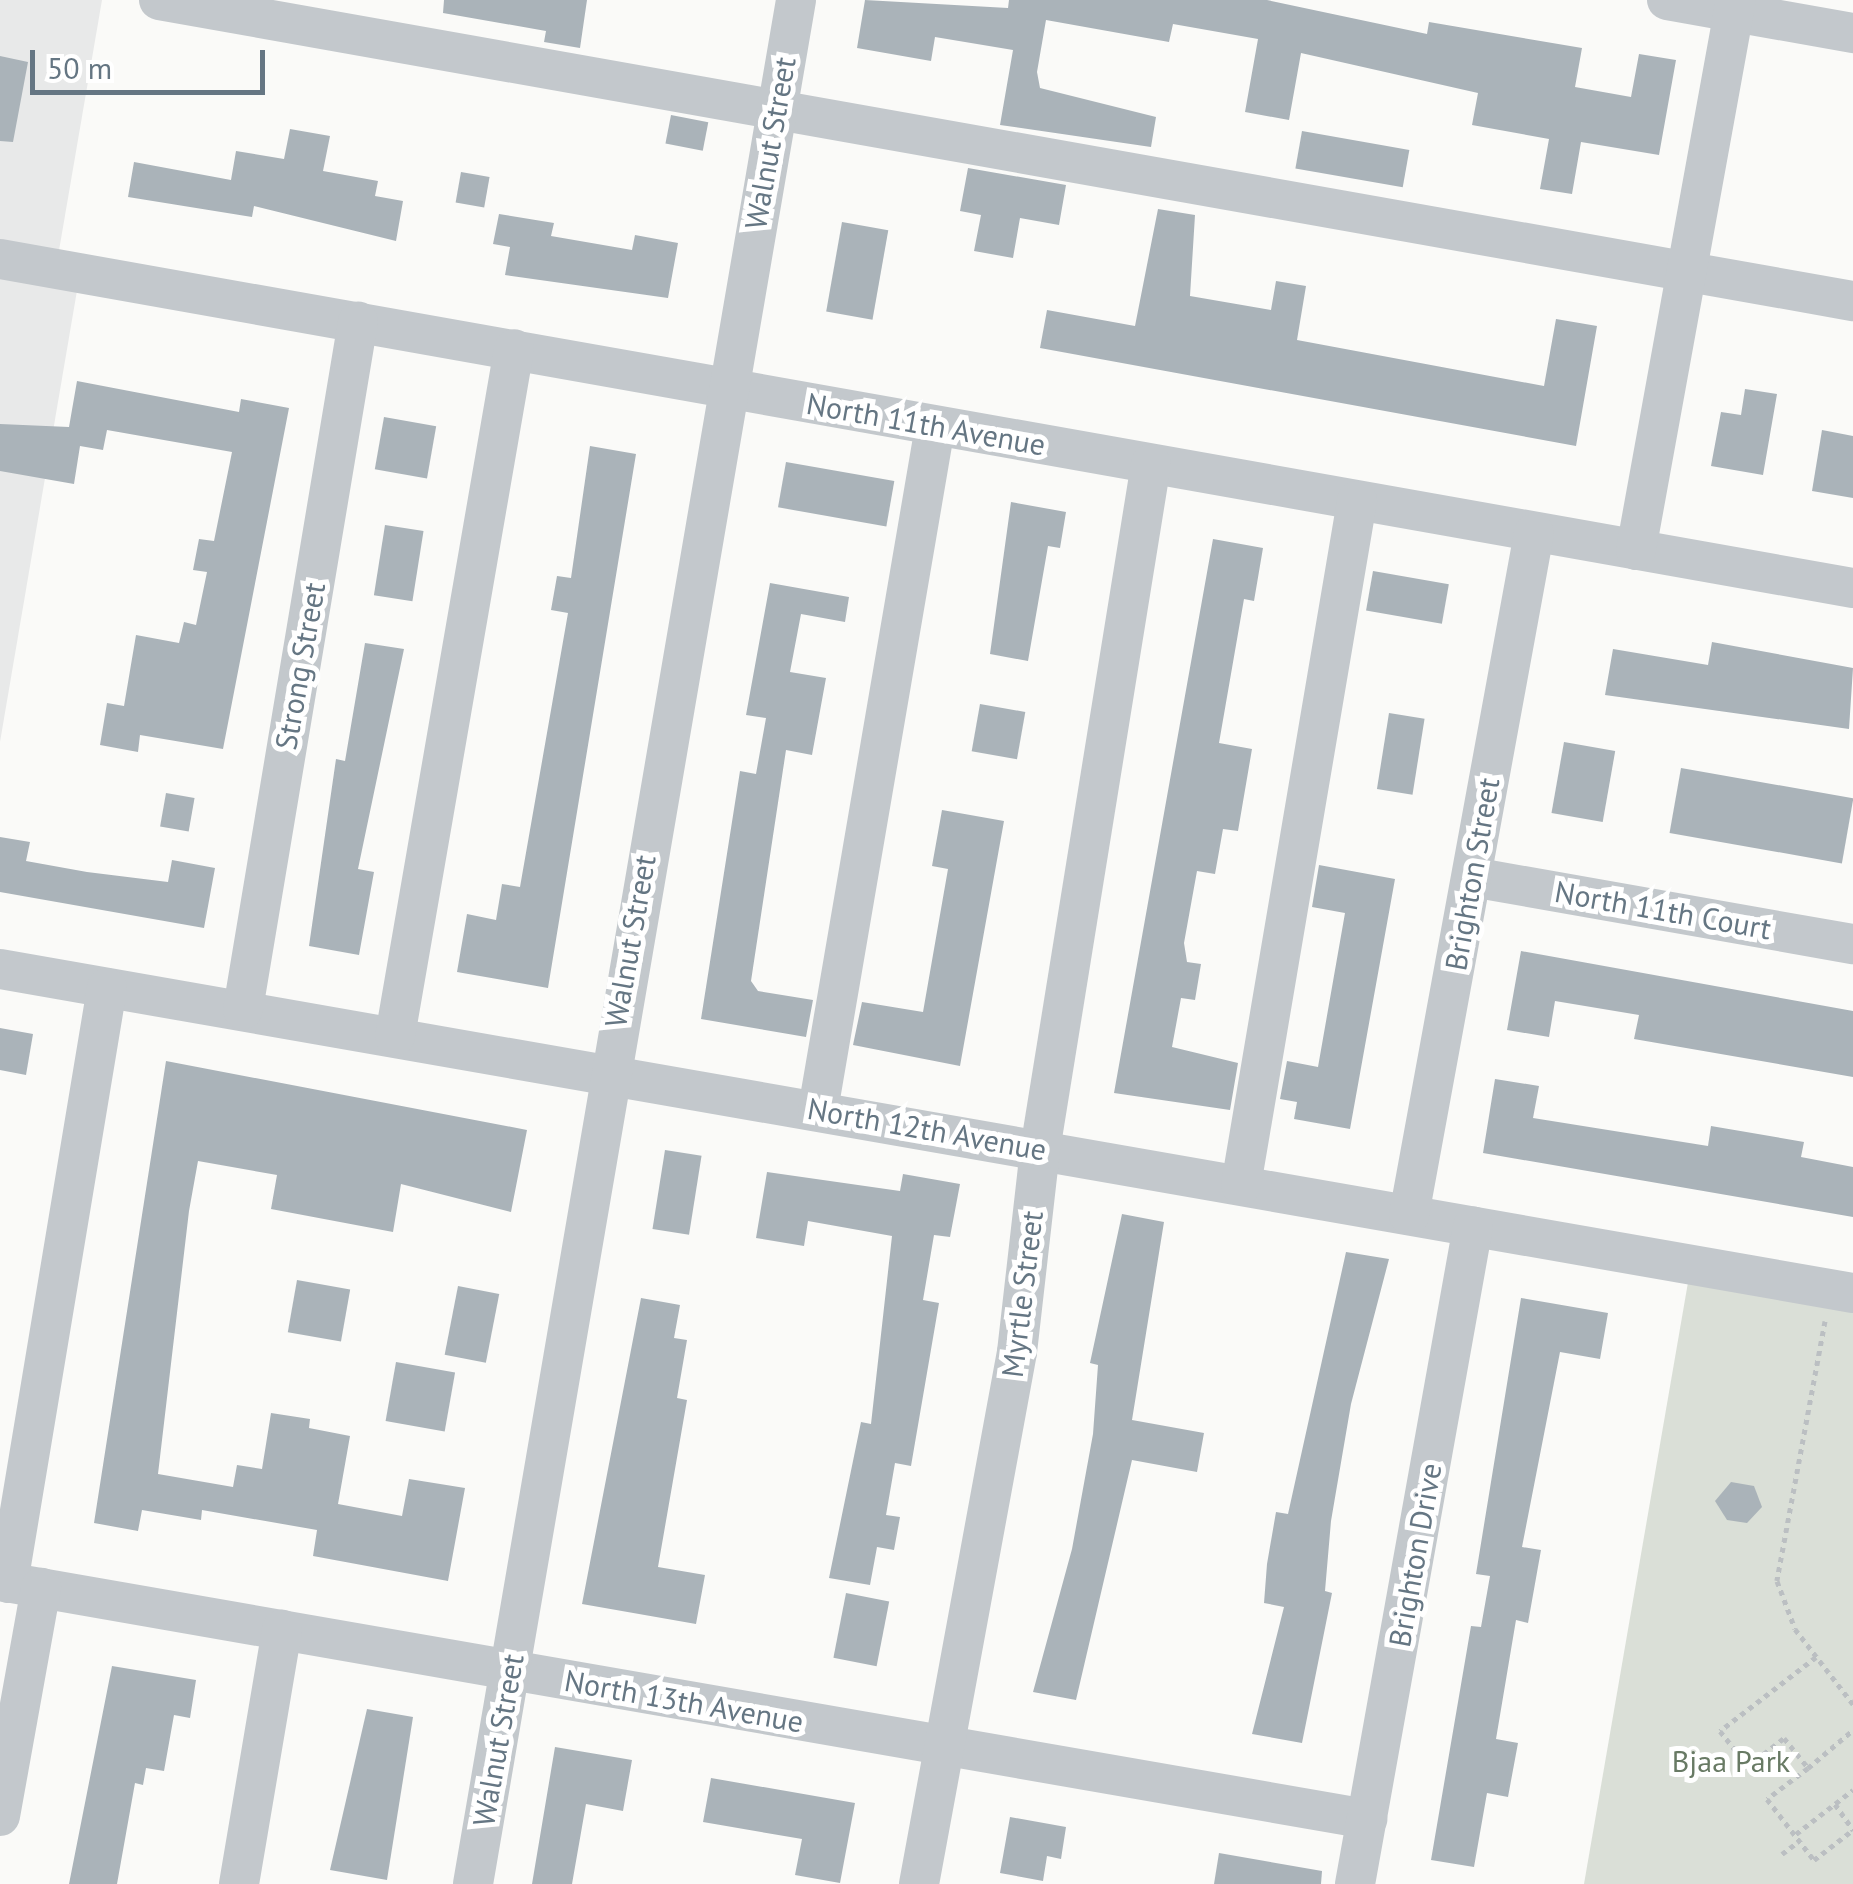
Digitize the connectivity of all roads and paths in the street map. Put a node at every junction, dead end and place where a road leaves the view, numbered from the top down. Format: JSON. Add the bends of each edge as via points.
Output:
{"nodes":[{"id":1,"x":159,"y":0,"type":"edge"},
{"id":2,"x":796,"y":0,"type":"edge"},
{"id":3,"x":1667,"y":0,"type":"edge"},
{"id":4,"x":1735,"y":6,"type":"edge"},
{"id":5,"x":1853,"y":33,"type":"edge"},
{"id":6,"x":776,"y":111,"type":"junction"},
{"id":7,"x":0,"y":259,"type":"edge"},
{"id":8,"x":1687,"y":272,"type":"junction"},
{"id":9,"x":1853,"y":301,"type":"edge"},
{"id":10,"x":358,"y":322,"type":"junction"},
{"id":11,"x":514,"y":349,"type":"junction"},
{"id":12,"x":726,"y":386,"type":"junction"},
{"id":13,"x":934,"y":427,"type":"junction"},
{"id":14,"x":1151,"y":464,"type":"junction"},
{"id":15,"x":1357,"y":501,"type":"junction"},
{"id":16,"x":1534,"y":533,"type":"junction"},
{"id":17,"x":1636,"y":550,"type":"junction"},
{"id":18,"x":1853,"y":588,"type":"edge"},
{"id":19,"x":1472,"y":877,"type":"junction"},
{"id":20,"x":1853,"y":944,"type":"edge"},
{"id":21,"x":0,"y":968,"type":"edge"},
{"id":22,"x":107,"y":988,"type":"junction"},
{"id":23,"x":243,"y":1010,"type":"junction"},
{"id":24,"x":395,"y":1036,"type":"junction"},
{"id":25,"x":608,"y":1070,"type":"junction"},
{"id":26,"x":818,"y":1110,"type":"junction"},
{"id":27,"x":1040,"y":1150,"type":"junction"},
{"id":28,"x":1240,"y":1184,"type":"junction"},
{"id":29,"x":1409,"y":1215,"type":"junction"},
{"id":30,"x":1473,"y":1226,"type":"junction"},
{"id":31,"x":1840,"y":1303,"type":"edge"},
{"id":32,"x":16,"y":1584,"type":"edge"},
{"id":33,"x":282,"y":1630,"type":"junction"},
{"id":34,"x":1816,"y":1657,"type":"junction"},
{"id":35,"x":511,"y":1670,"type":"junction"},
{"id":36,"x":1853,"y":1704,"type":"edge"},
{"id":37,"x":1853,"y":1730,"type":"edge"},
{"id":38,"x":950,"y":1749,"type":"junction"},
{"id":39,"x":1808,"y":1768,"type":"junction"},
{"id":40,"x":1853,"y":1790,"type":"edge"},
{"id":41,"x":1835,"y":1804,"type":"junction"},
{"id":42,"x":0,"y":1816,"type":"edge"},
{"id":43,"x":1368,"y":1819,"type":"junction"},
{"id":44,"x":1853,"y":1830,"type":"edge"},
{"id":45,"x":1797,"y":1838,"type":"junction"},
{"id":46,"x":1782,"y":1854,"type":"dead end"},
{"id":47,"x":239,"y":1884,"type":"edge"},
{"id":48,"x":473,"y":1884,"type":"edge"},
{"id":49,"x":920,"y":1884,"type":"edge"},
{"id":50,"x":1355,"y":1884,"type":"edge"}],
"edges":[{"from":1,"to":6,"type":"street"},
{"from":2,"to":6,"type":"street","name":"Walnut Street"},
{"from":3,"to":4,"type":"street"},
{"from":4,"to":5,"type":"street"},
{"from":4,"to":8,"type":"street"},
{"from":6,"to":8,"type":"street"},
{"from":6,"to":12,"type":"street","name":"Walnut Street"},
{"from":7,"to":10,"type":"street","name":"North 11th Avenue"},
{"from":8,"to":9,"type":"street"},
{"from":8,"to":17,"type":"street"},
{"from":10,"to":11,"type":"street","name":"North 11th Avenue"},
{"from":10,"to":23,"type":"street","name":"Strong Street"},
{"from":11,"to":12,"type":"street","name":"North 11th Avenue"},
{"from":11,"to":24,"type":"street"},
{"from":12,"to":13,"type":"street","name":"North 11th Avenue"},
{"from":12,"to":25,"type":"street","name":"Walnut Street"},
{"from":13,"to":14,"type":"street","name":"North 11th Avenue"},
{"from":13,"to":26,"type":"street"},
{"from":14,"to":15,"type":"street","name":"North 11th Avenue"},
{"from":14,"to":27,"type":"street","name":"Myrtle Street"},
{"from":15,"to":16,"type":"street","name":"North 11th Avenue"},
{"from":15,"to":28,"type":"street"},
{"from":16,"to":17,"type":"street","name":"North 11th Avenue"},
{"from":16,"to":19,"type":"street","name":"Brighton Street"},
{"from":17,"to":18,"type":"street","name":"North 11th Avenue"},
{"from":19,"to":20,"type":"street","name":"North 11th Court"},
{"from":19,"to":29,"type":"street","name":"Brighton Street"},
{"from":21,"to":22,"type":"street","name":"North 12th Avenue"},
{"from":22,"to":23,"type":"street","name":"North 12th Avenue"},
{"from":22,"to":32,"type":"street"},
{"from":23,"to":24,"type":"street","name":"North 12th Avenue"},
{"from":24,"to":25,"type":"street","name":"North 12th Avenue"},
{"from":25,"to":26,"type":"street","name":"North 12th Avenue"},
{"from":25,"to":35,"type":"street","name":"Walnut Street"},
{"from":26,"to":27,"type":"street","name":"North 12th Avenue"},
{"from":27,"to":28,"type":"street","name":"North 12th Avenue"},
{"from":27,"to":38,"type":"street","name":"Myrtle Street","via":[[1017,1352]]},
{"from":28,"to":29,"type":"street","name":"North 12th Avenue"},
{"from":29,"to":30,"type":"street","name":"North 12th Avenue"},
{"from":30,"to":31,"type":"street","name":"North 12th Avenue"},
{"from":30,"to":43,"type":"street","name":"Brighton Drive"},
{"from":31,"to":34,"type":"path","via":[[1777,1581],[1780,1603]]},
{"from":32,"to":33,"type":"street","name":"North 13th Avenue"},
{"from":32,"to":42,"type":"street"},
{"from":33,"to":35,"type":"street","name":"North 13th Avenue"},
{"from":33,"to":47,"type":"street"},
{"from":34,"to":36,"type":"path"},
{"from":34,"to":39,"type":"path","via":[[1720,1730],[1748,1766],[1784,1738]]},
{"from":35,"to":38,"type":"street","name":"North 13th Avenue"},
{"from":35,"to":48,"type":"street","name":"Walnut Street"},
{"from":37,"to":39,"type":"path"},
{"from":38,"to":43,"type":"street","name":"North 13th Avenue"},
{"from":38,"to":49,"type":"street","name":"Myrtle Street"},
{"from":39,"to":45,"type":"path","via":[[1767,1799]]},
{"from":40,"to":41,"type":"path"},
{"from":41,"to":44,"type":"path"},
{"from":41,"to":45,"type":"path"},
{"from":43,"to":50,"type":"street","name":"Brighton Drive"},
{"from":44,"to":45,"type":"path","via":[[1814,1860]]},
{"from":45,"to":46,"type":"path"}]}
